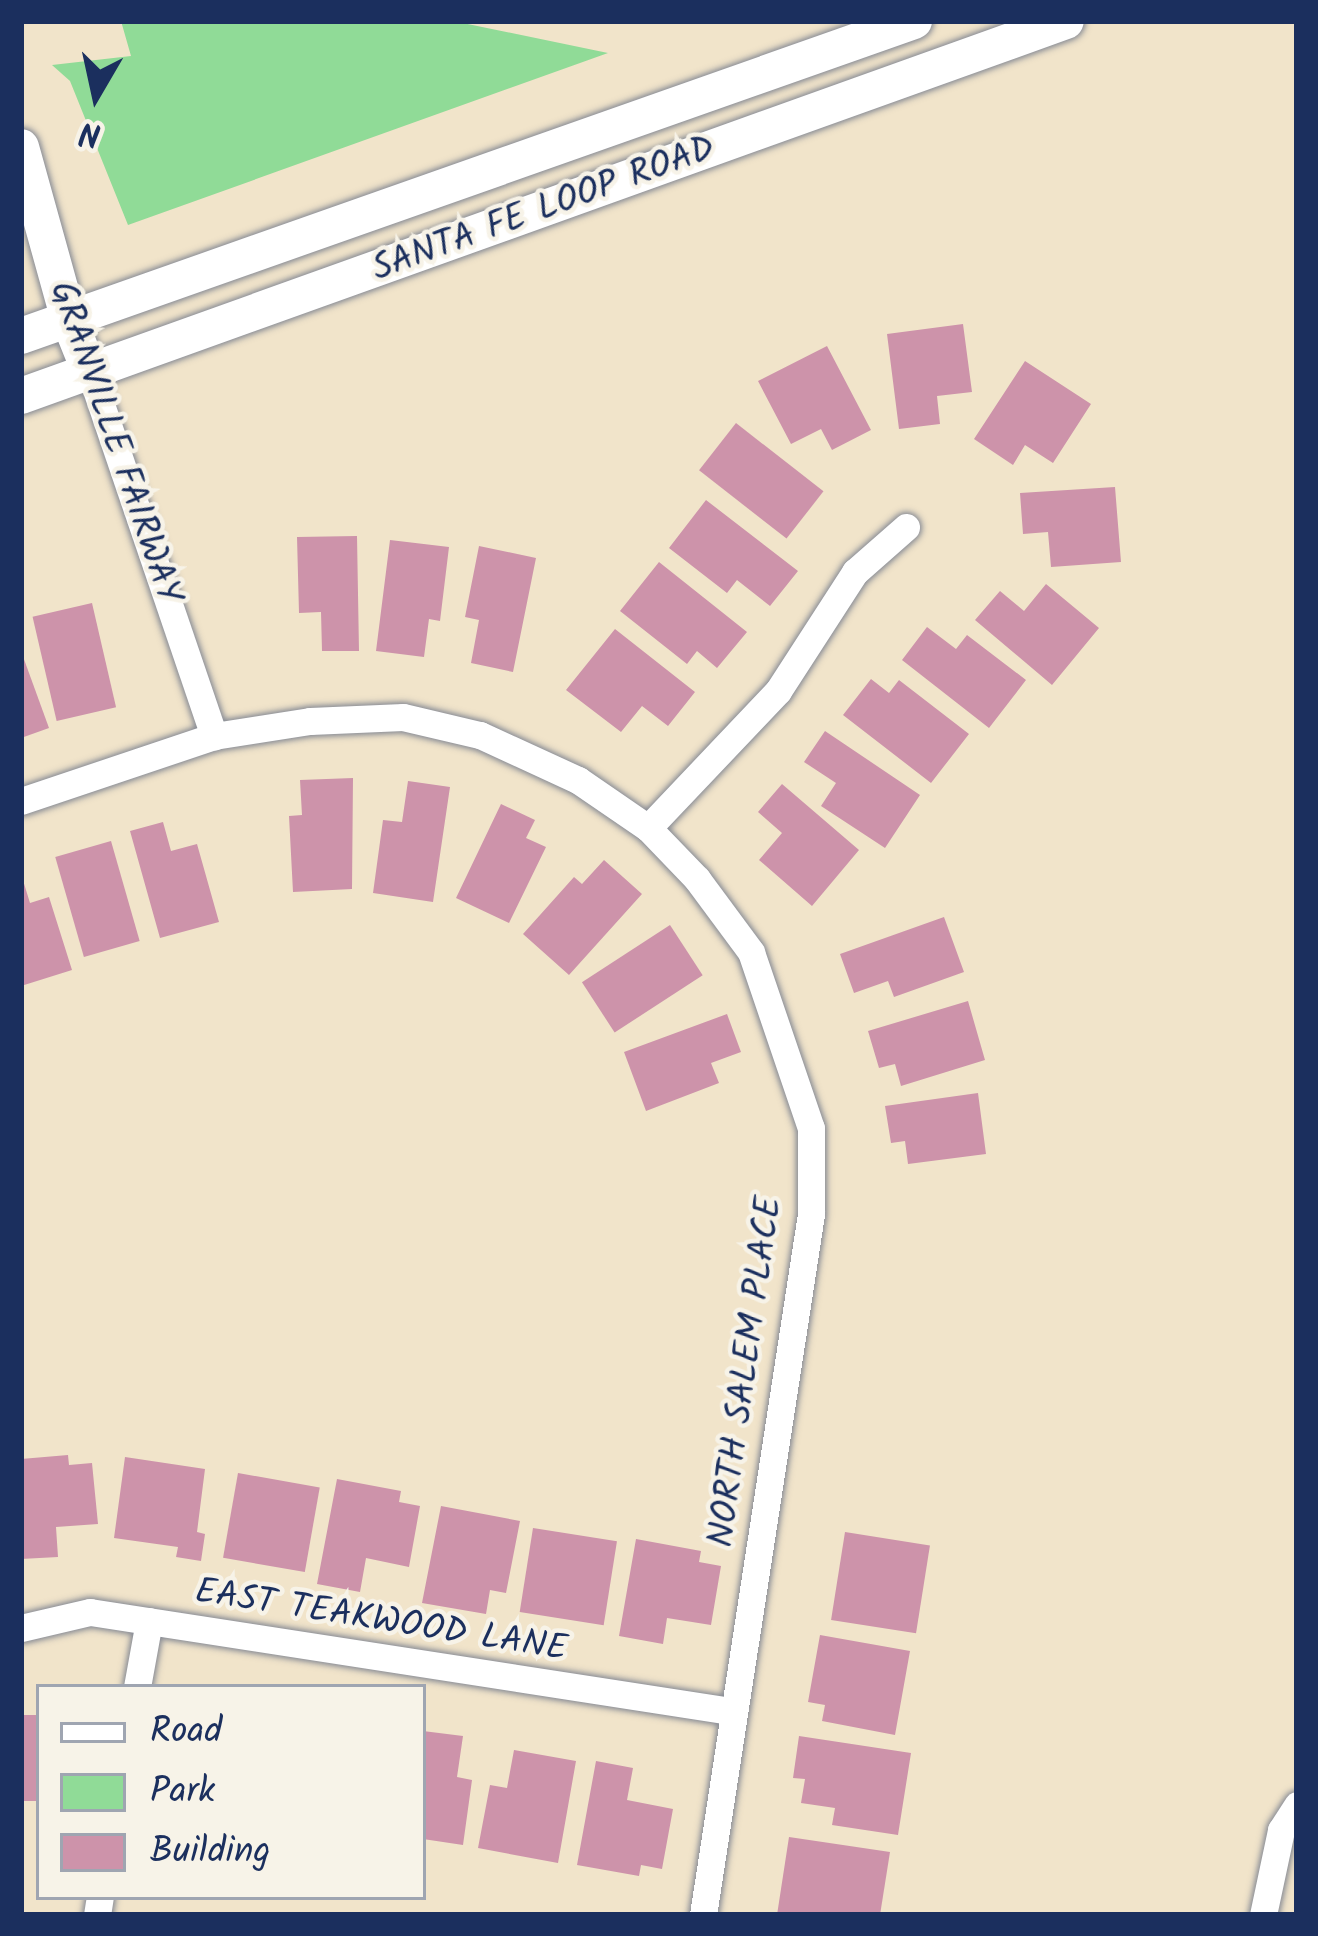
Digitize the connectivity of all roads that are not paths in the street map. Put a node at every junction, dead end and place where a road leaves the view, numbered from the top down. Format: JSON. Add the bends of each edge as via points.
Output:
{"nodes":[{"id":1,"x":914,"y":21,"type":"edge"},
{"id":2,"x":1066,"y":21,"type":"edge"},
{"id":3,"x":21,"y":147,"type":"edge"},
{"id":4,"x":69,"y":320,"type":"junction"},
{"id":5,"x":21,"y":336,"type":"edge"},
{"id":6,"x":90,"y":372,"type":"junction"},
{"id":7,"x":21,"y":396,"type":"edge"},
{"id":8,"x":906,"y":527,"type":"dead end"},
{"id":9,"x":214,"y":736,"type":"junction"},
{"id":10,"x":21,"y":801,"type":"edge"},
{"id":11,"x":648,"y":829,"type":"junction"},
{"id":12,"x":148,"y":1621,"type":"junction"},
{"id":13,"x":21,"y":1628,"type":"edge"},
{"id":14,"x":138,"y":1684,"type":"edge"},
{"id":15,"x":731,"y":1711,"type":"junction"},
{"id":16,"x":1297,"y":1804,"type":"edge"},
{"id":17,"x":703,"y":1915,"type":"edge"},
{"id":18,"x":1263,"y":1915,"type":"edge"}],
"edges":[{"from":1,"to":4,"type":"main road","name":"SANTA FE LOOP ROAD"},
{"from":2,"to":6,"type":"main road","name":"SANTA FE LOOP ROAD"},
{"from":3,"to":4,"type":"main road","name":"GRANVILLE FAIRWAY"},
{"from":4,"to":5,"type":"main road","name":"SANTA FE LOOP ROAD"},
{"from":4,"to":6,"type":"main road","name":"GRANVILLE FAIRWAY"},
{"from":6,"to":7,"type":"main road","name":"SANTA FE LOOP ROAD"},
{"from":6,"to":9,"type":"street","name":"GRANVILLE FAIRWAY"},
{"from":8,"to":11,"type":"street","via":[[855,572],[778,691]]},
{"from":9,"to":10,"type":"street","name":"NORTH SALEM PLACE"},
{"from":9,"to":11,"type":"street","name":"NORTH SALEM PLACE","via":[[403,718],[480,735],[533,759]]},
{"from":11,"to":15,"type":"street","name":"NORTH SALEM PLACE","via":[[751,952],[811,1128],[811,1214]]},
{"from":12,"to":13,"type":"street","name":"EAST TEAKWOOD LANE","via":[[90,1612]]},
{"from":12,"to":14,"type":"street"},
{"from":12,"to":15,"type":"street","name":"EAST TEAKWOOD LANE"},
{"from":15,"to":17,"type":"street","name":"NORTH SALEM PLACE"},
{"from":16,"to":18,"type":"street","via":[[1281,1830]]}]}
